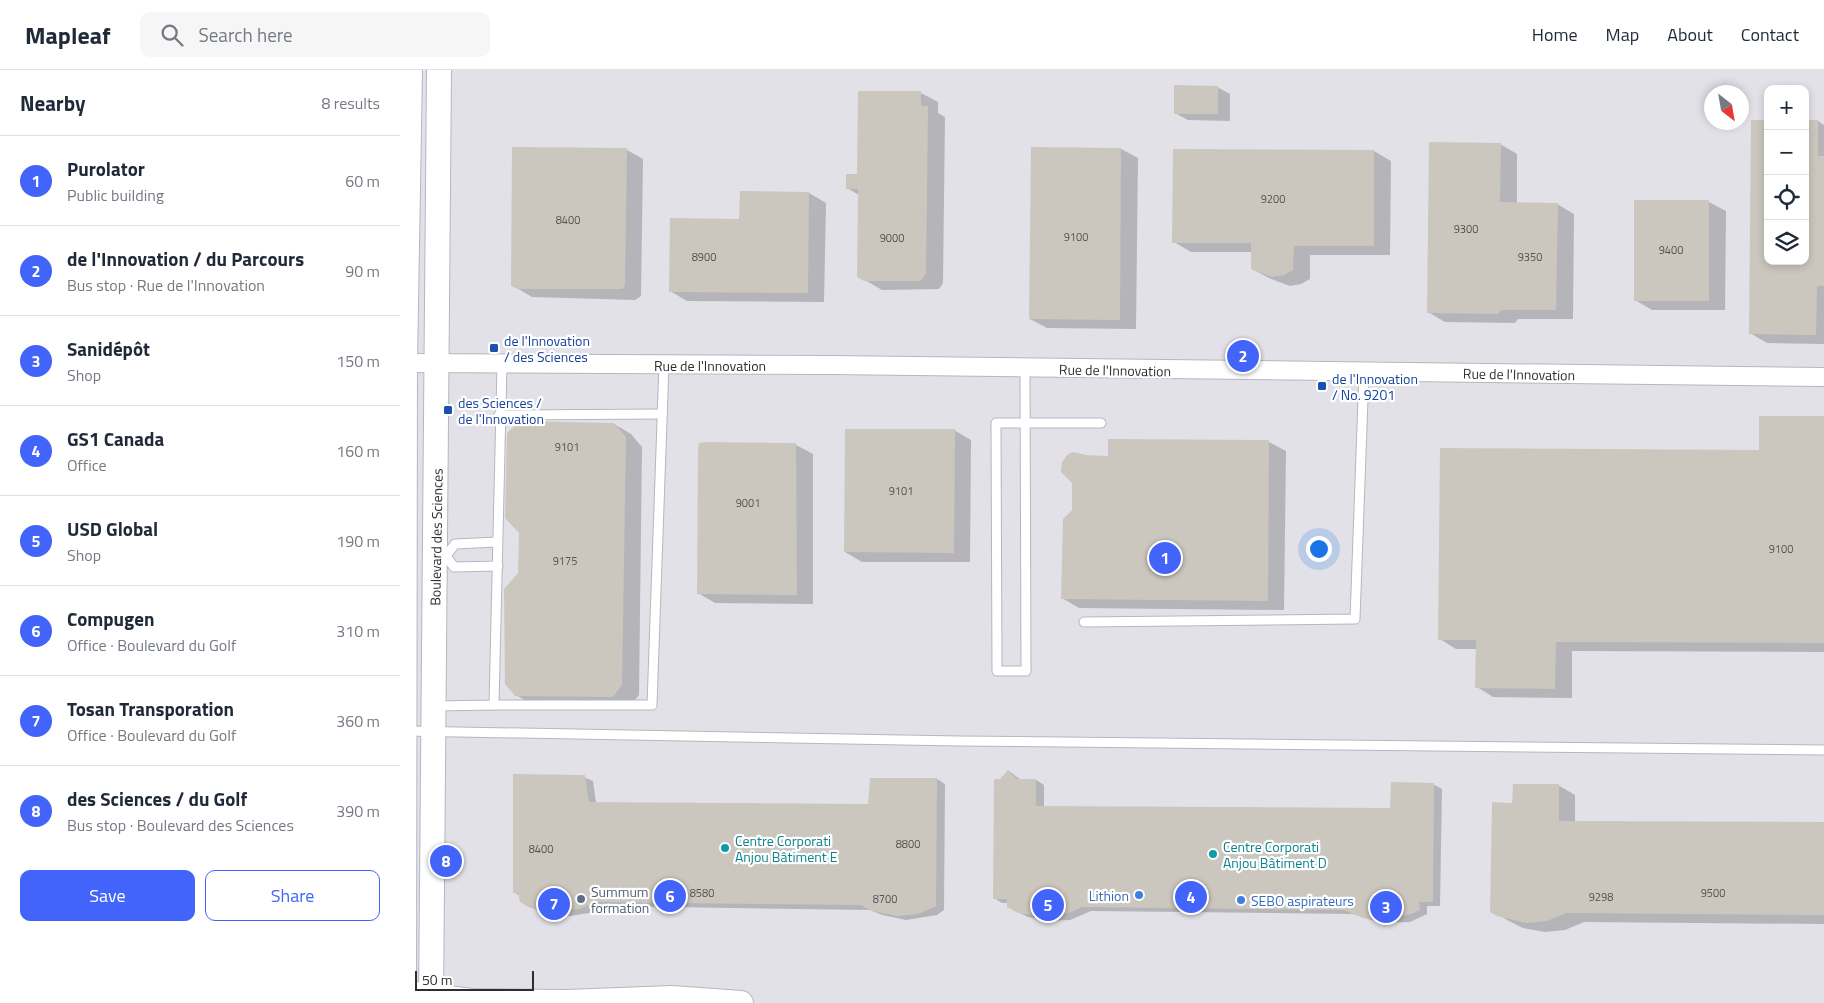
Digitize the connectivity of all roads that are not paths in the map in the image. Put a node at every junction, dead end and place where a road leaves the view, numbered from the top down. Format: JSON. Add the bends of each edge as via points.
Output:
{"nodes":[{"id":1,"x":410,"y":70,"type":"edge"},
{"id":2,"x":439,"y":70,"type":"edge"},
{"id":3,"x":402,"y":363,"type":"edge"},
{"id":4,"x":438,"y":363,"type":"junction"},
{"id":5,"x":502,"y":364,"type":"junction"},
{"id":6,"x":664,"y":364,"type":"junction"},
{"id":7,"x":1025,"y":369,"type":"junction"},
{"id":8,"x":1364,"y":372,"type":"junction"},
{"id":9,"x":1824,"y":377,"type":"edge"},
{"id":10,"x":662,"y":414,"type":"junction"},
{"id":11,"x":499,"y":415,"type":"junction"},
{"id":12,"x":1101,"y":423,"type":"dead end"},
{"id":13,"x":1025,"y":424,"type":"junction"},
{"id":14,"x":497,"y":542,"type":"junction"},
{"id":15,"x":441,"y":555,"type":"junction"},
{"id":16,"x":498,"y":566,"type":"junction"},
{"id":17,"x":402,"y":622,"type":"edge"},
{"id":18,"x":1084,"y":622,"type":"dead end"},
{"id":19,"x":494,"y":705,"type":"junction"},
{"id":20,"x":434,"y":706,"type":"junction"},
{"id":21,"x":404,"y":731,"type":"junction"},
{"id":22,"x":434,"y":731,"type":"junction"},
{"id":23,"x":1824,"y":750,"type":"edge"},
{"id":24,"x":403,"y":996,"type":"edge"},
{"id":25,"x":431,"y":999,"type":"edge"},
{"id":26,"x":742,"y":1003,"type":"edge"}],
"edges":[{"from":1,"to":3,"type":"street"},
{"from":2,"to":4,"type":"street","name":"Boulevard des Sciences"},
{"from":3,"to":4,"type":"street","name":"Rue de l'Innovation"},
{"from":3,"to":17,"type":"street"},
{"from":4,"to":5,"type":"street","name":"Rue de l'Innovation"},
{"from":4,"to":15,"type":"street","name":"Boulevard des Sciences"},
{"from":5,"to":6,"type":"street","name":"Rue de l'Innovation"},
{"from":5,"to":11,"type":"lane"},
{"from":6,"to":7,"type":"street","name":"Rue de l'Innovation"},
{"from":6,"to":10,"type":"lane"},
{"from":7,"to":8,"type":"street","name":"Rue de l'Innovation"},
{"from":7,"to":13,"type":"lane"},
{"from":8,"to":9,"type":"street","name":"Rue de l'Innovation"},
{"from":8,"to":18,"type":"lane","via":[[1355,619]]},
{"from":10,"to":11,"type":"lane"},
{"from":10,"to":19,"type":"lane","via":[[652,705]]},
{"from":11,"to":14,"type":"lane"},
{"from":12,"to":13,"type":"lane"},
{"from":13,"to":13,"type":"lane","via":[[1026,671],[998,671],[996,423]]},
{"from":14,"to":15,"type":"lane","via":[[455,544]]},
{"from":14,"to":16,"type":"lane"},
{"from":15,"to":16,"type":"lane","via":[[454,567]]},
{"from":15,"to":20,"type":"street","name":"Boulevard des Sciences"},
{"from":16,"to":19,"type":"lane"},
{"from":17,"to":21,"type":"street"},
{"from":19,"to":20,"type":"lane"},
{"from":20,"to":22,"type":"street","name":"Boulevard des Sciences"},
{"from":21,"to":22,"type":"lane"},
{"from":21,"to":24,"type":"street"},
{"from":22,"to":23,"type":"lane","via":[[949,741]]},
{"from":22,"to":25,"type":"street","name":"Boulevard des Sciences"},
{"from":24,"to":25,"type":"street"},
{"from":25,"to":26,"type":"street","via":[[567,1002],[672,998]]}]}
